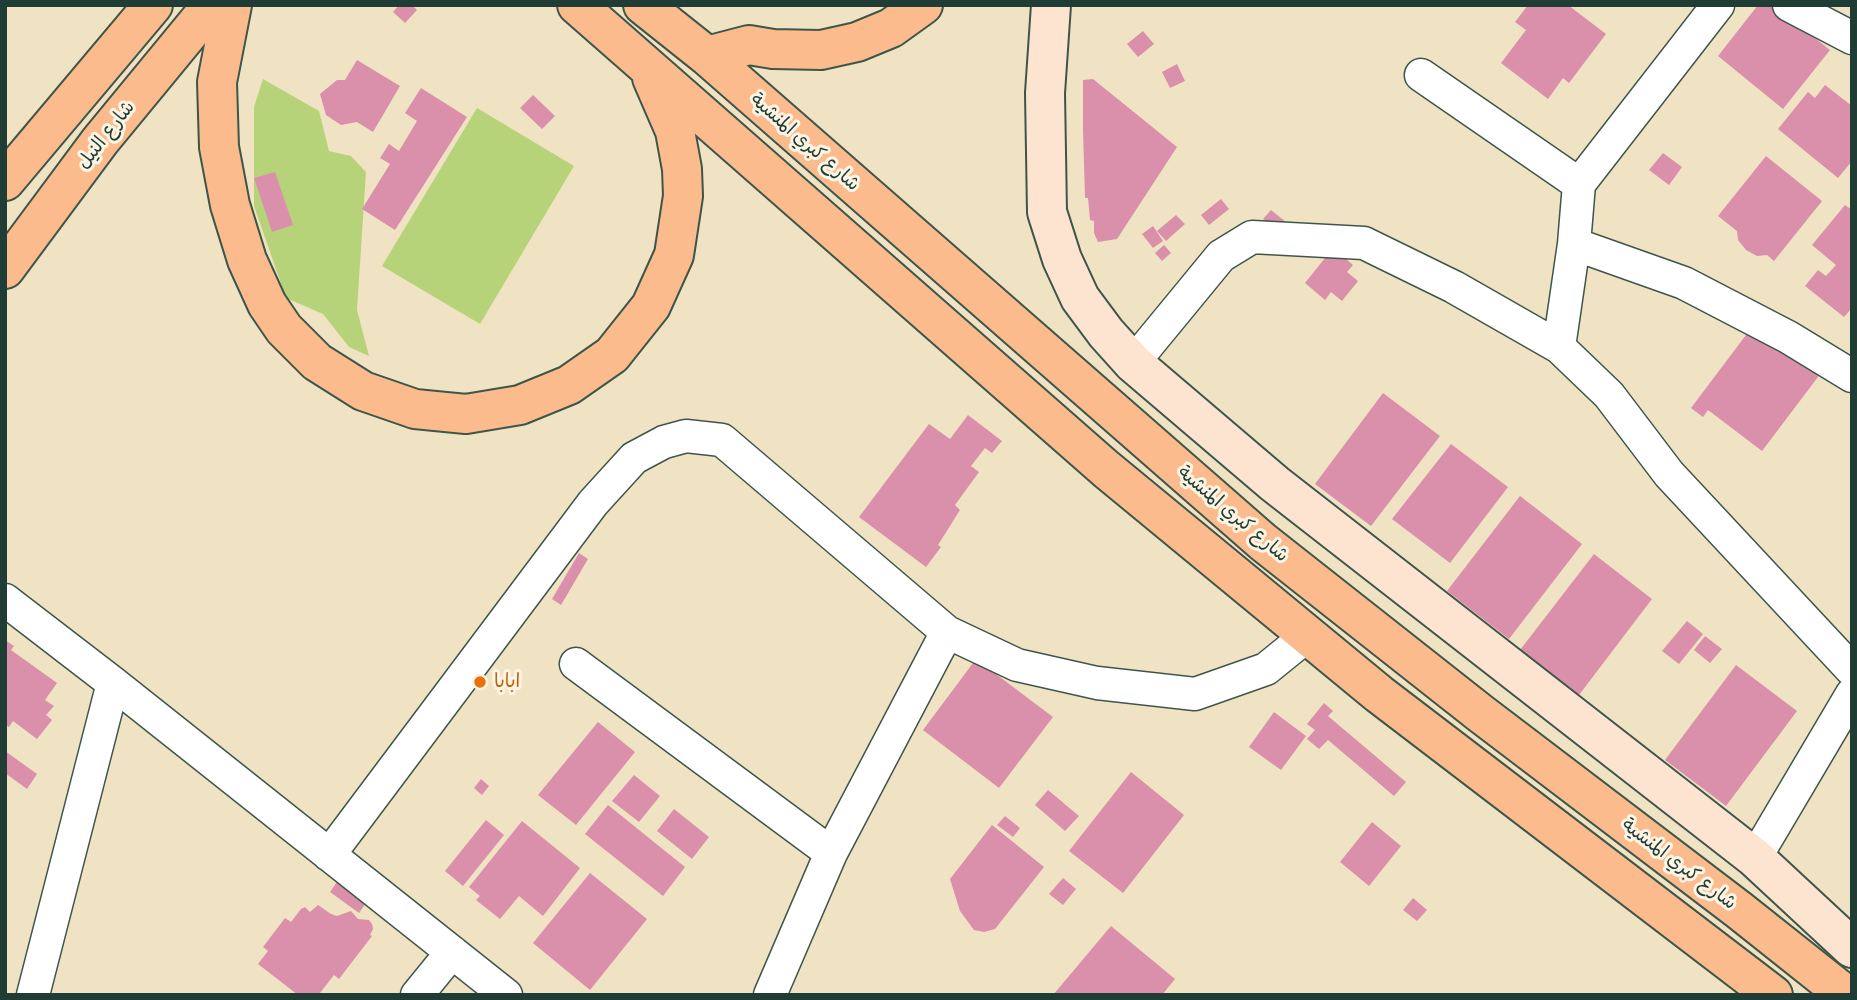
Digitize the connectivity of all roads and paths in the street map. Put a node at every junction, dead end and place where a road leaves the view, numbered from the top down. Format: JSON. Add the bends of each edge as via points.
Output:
{"nodes":[{"id":1,"x":152,"y":5,"type":"edge"},
{"id":2,"x":212,"y":5,"type":"edge"},
{"id":3,"x":232,"y":5,"type":"edge"},
{"id":4,"x":577,"y":5,"type":"edge"},
{"id":5,"x":643,"y":5,"type":"edge"},
{"id":6,"x":923,"y":5,"type":"edge"},
{"id":7,"x":1051,"y":5,"type":"edge"},
{"id":8,"x":1718,"y":5,"type":"edge"},
{"id":9,"x":1789,"y":5,"type":"edge"},
{"id":10,"x":1852,"y":38,"type":"edge"},
{"id":11,"x":707,"y":56,"type":"junction"},
{"id":12,"x":647,"y":67,"type":"junction"},
{"id":13,"x":1421,"y":75,"type":"dead end"},
{"id":14,"x":5,"y":181,"type":"edge"},
{"id":15,"x":1579,"y":184,"type":"junction"},
{"id":16,"x":1574,"y":244,"type":"junction"},
{"id":17,"x":5,"y":269,"type":"edge"},
{"id":18,"x":1559,"y":347,"type":"junction"},
{"id":19,"x":1133,"y":363,"type":"junction"},
{"id":20,"x":1852,"y":376,"type":"edge"},
{"id":21,"x":5,"y":600,"type":"edge"},
{"id":22,"x":947,"y":632,"type":"junction"},
{"id":23,"x":1308,"y":635,"type":"junction"},
{"id":24,"x":576,"y":664,"type":"dead end"},
{"id":25,"x":1852,"y":670,"type":"edge"},
{"id":26,"x":113,"y":683,"type":"junction"},
{"id":27,"x":1852,"y":694,"type":"edge"},
{"id":28,"x":831,"y":853,"type":"junction"},
{"id":29,"x":329,"y":855,"type":"junction"},
{"id":30,"x":1755,"y":858,"type":"junction"},
{"id":31,"x":1852,"y":948,"type":"edge"},
{"id":32,"x":452,"y":952,"type":"junction"},
{"id":33,"x":33,"y":995,"type":"edge"},
{"id":34,"x":417,"y":995,"type":"edge"},
{"id":35,"x":506,"y":995,"type":"edge"},
{"id":36,"x":770,"y":995,"type":"edge"},
{"id":37,"x":1773,"y":995,"type":"edge"},
{"id":38,"x":1846,"y":995,"type":"edge"}],
"edges":[{"from":1,"to":14,"type":"main road"},
{"from":2,"to":17,"type":"main road","name":"شارع النيل","via":[[100,141]]},
{"from":3,"to":12,"type":"main road","via":[[218,82],[219,148],[247,260],[273,312],[317,362],[363,391],[415,409],[466,414],[520,405],[569,385],[612,355],[651,306],[674,255],[683,196],[675,131]]},
{"from":4,"to":12,"type":"main road"},
{"from":5,"to":11,"type":"main road","name":"شارع كبري المنشية"},
{"from":6,"to":11,"type":"main road","via":[[891,27],[821,50],[749,45]]},
{"from":7,"to":19,"type":"street","via":[[1045,93],[1046,212],[1080,298]]},
{"from":8,"to":15,"type":"street"},
{"from":9,"to":10,"type":"street"},
{"from":11,"to":38,"type":"main road","name":"شارع كبري المنشية","via":[[1263,542]]},
{"from":12,"to":23,"type":"main road","via":[[1106,469]]},
{"from":13,"to":15,"type":"street"},
{"from":15,"to":16,"type":"street"},
{"from":16,"to":18,"type":"street"},
{"from":16,"to":20,"type":"street","via":[[1684,283]]},
{"from":18,"to":19,"type":"street","via":[[1454,287],[1364,243],[1252,237],[1221,256]]},
{"from":18,"to":25,"type":"street","via":[[1609,395],[1669,474]]},
{"from":19,"to":30,"type":"street","via":[[1275,484]]},
{"from":21,"to":26,"type":"street"},
{"from":22,"to":23,"type":"street","via":[[1017,665],[1097,683],[1195,694],[1265,669]]},
{"from":22,"to":28,"type":"street"},
{"from":22,"to":29,"type":"street","via":[[722,440],[686,436],[664,442],[634,457],[593,503]]},
{"from":23,"to":37,"type":"main road"},
{"from":24,"to":28,"type":"street"},
{"from":26,"to":29,"type":"street"},
{"from":26,"to":33,"type":"street"},
{"from":27,"to":30,"type":"street"},
{"from":28,"to":36,"type":"street"},
{"from":29,"to":32,"type":"street"},
{"from":30,"to":31,"type":"street"},
{"from":32,"to":34,"type":"street"},
{"from":32,"to":35,"type":"street"}]}
